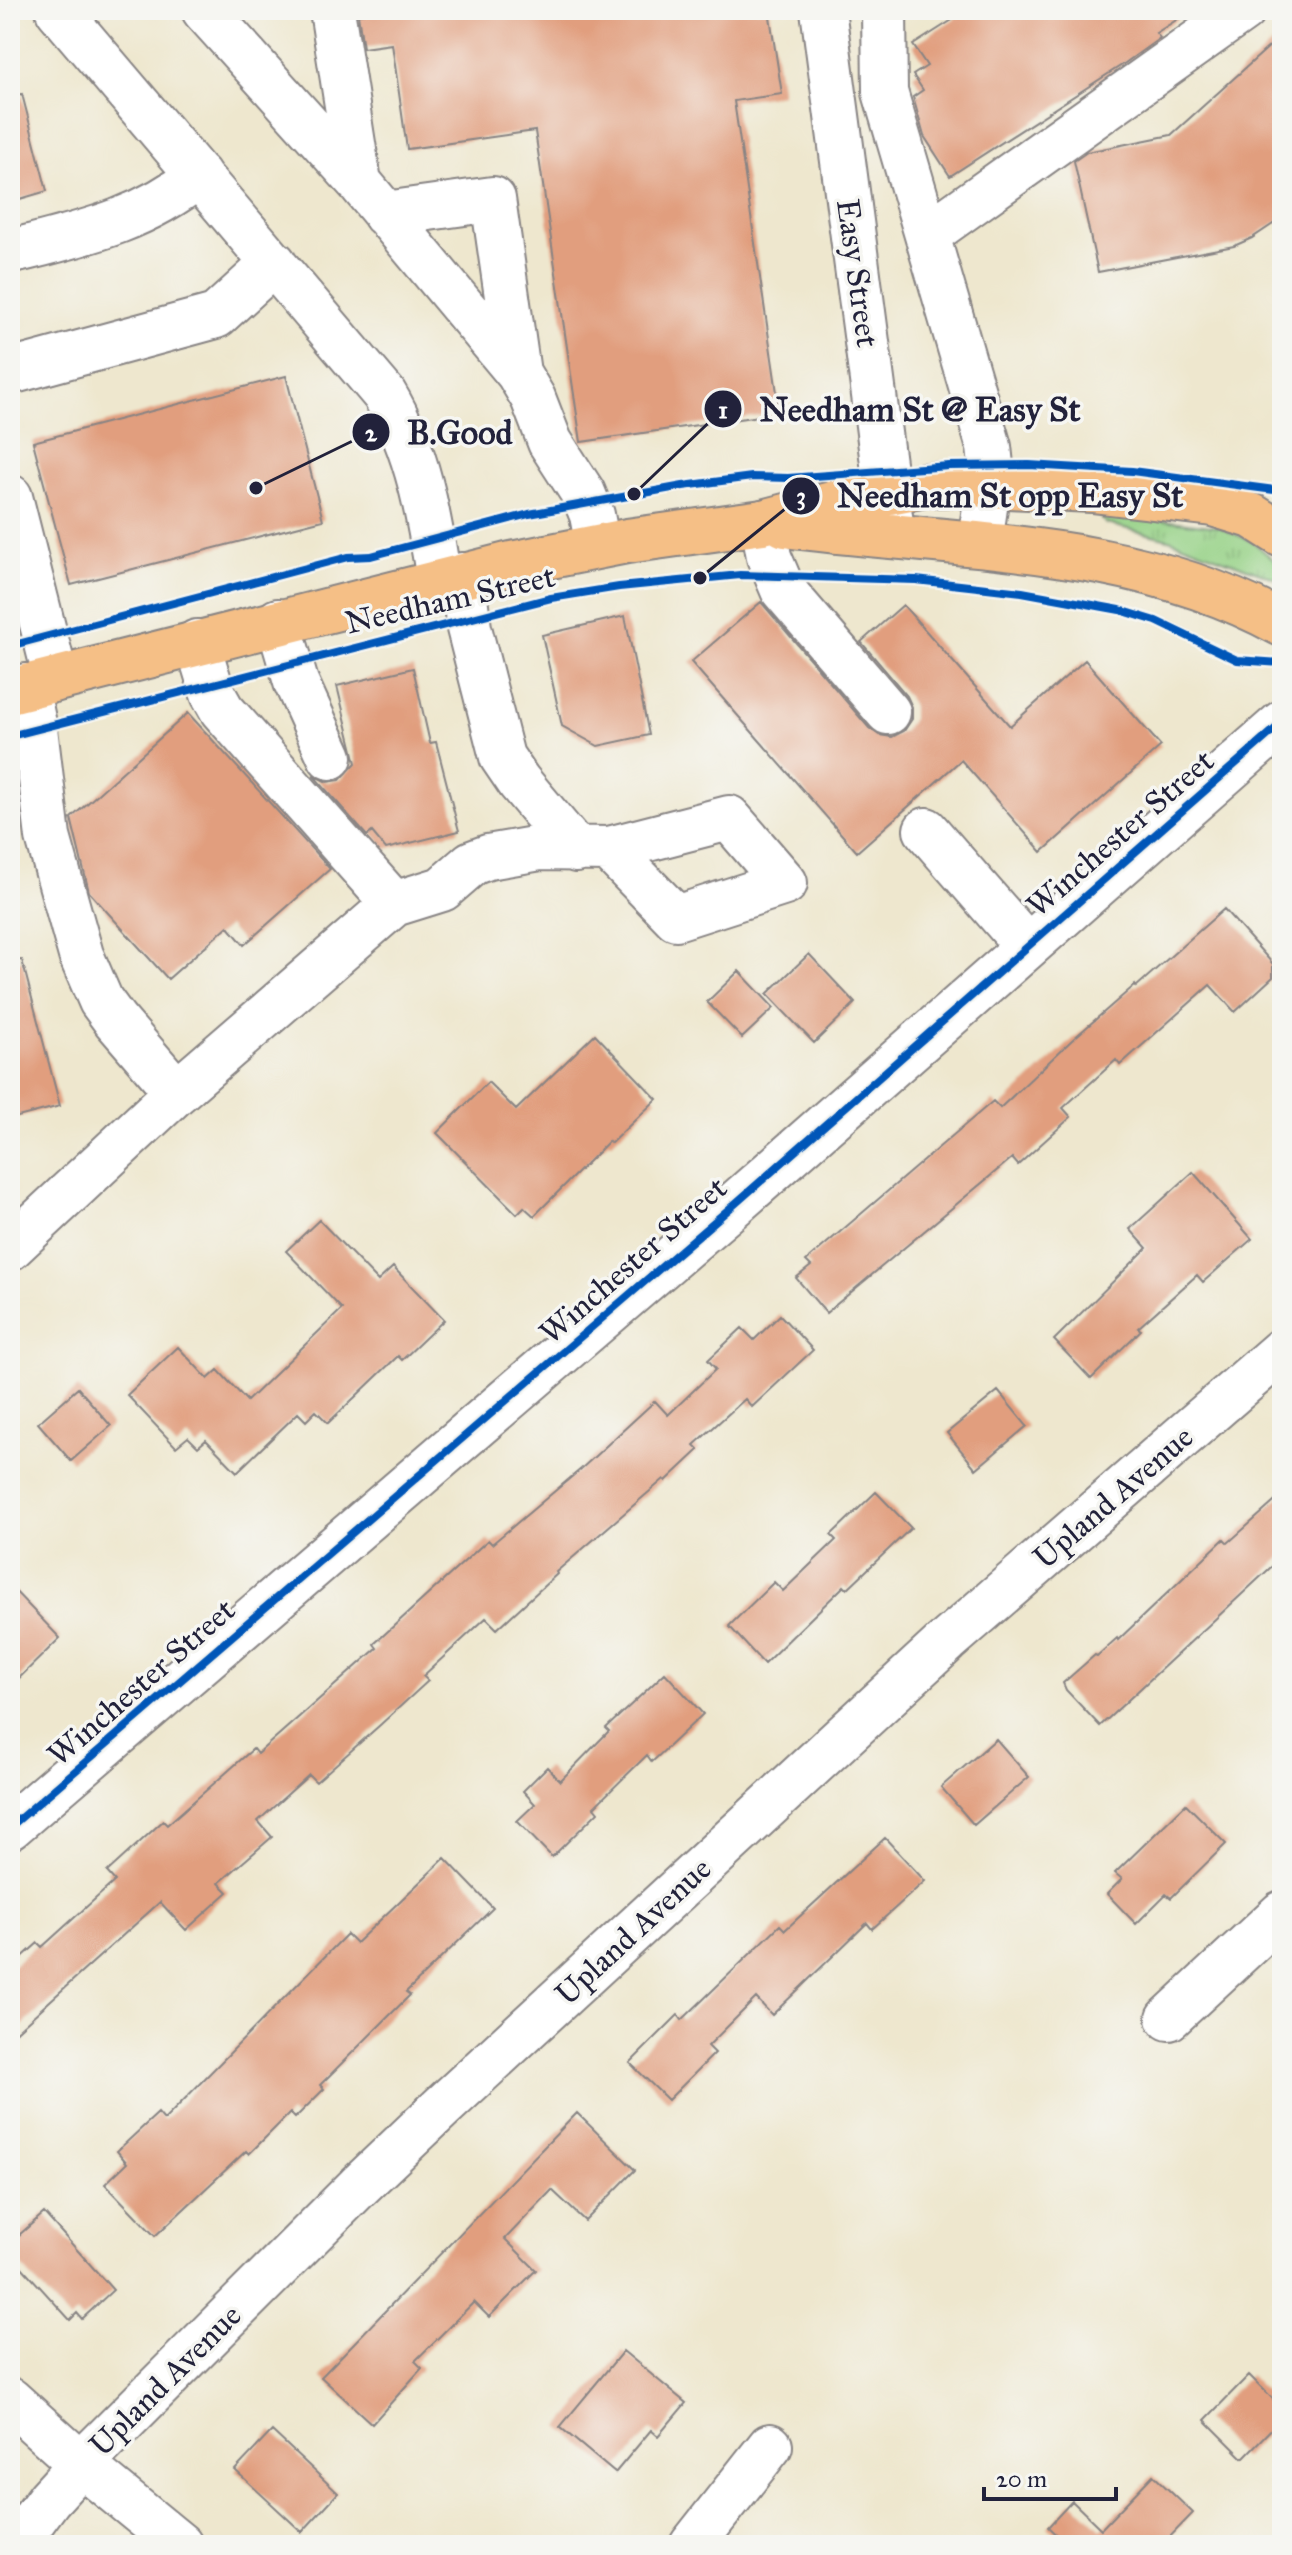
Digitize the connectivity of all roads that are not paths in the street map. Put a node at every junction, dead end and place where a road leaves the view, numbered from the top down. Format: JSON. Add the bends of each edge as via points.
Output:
{"nodes":[{"id":1,"x":58,"y":10,"type":"edge"},
{"id":2,"x":204,"y":10,"type":"edge"},
{"id":3,"x":332,"y":10,"type":"edge"},
{"id":4,"x":823,"y":10,"type":"edge"},
{"id":5,"x":1243,"y":10,"type":"edge"},
{"id":6,"x":883,"y":14,"type":"edge"},
{"id":7,"x":235,"y":28,"type":"edge"},
{"id":8,"x":199,"y":175,"type":"junction"},
{"id":9,"x":372,"y":198,"type":"junction"},
{"id":10,"x":927,"y":235,"type":"junction"},
{"id":11,"x":10,"y":252,"type":"edge"},
{"id":12,"x":274,"y":263,"type":"junction"},
{"id":13,"x":10,"y":372,"type":"edge"},
{"id":14,"x":518,"y":373,"type":"junction"},
{"id":15,"x":987,"y":485,"type":"junction"},
{"id":16,"x":887,"y":492,"type":"junction"},
{"id":17,"x":10,"y":497,"type":"edge"},
{"id":18,"x":1213,"y":504,"type":"junction"},
{"id":19,"x":1282,"y":513,"type":"edge"},
{"id":20,"x":763,"y":522,"type":"junction"},
{"id":21,"x":1282,"y":535,"type":"edge"},
{"id":22,"x":892,"y":536,"type":"junction"},
{"id":23,"x":980,"y":543,"type":"junction"},
{"id":24,"x":598,"y":546,"type":"junction"},
{"id":25,"x":451,"y":578,"type":"junction"},
{"id":26,"x":278,"y":621,"type":"junction"},
{"id":27,"x":1282,"y":624,"type":"edge"},
{"id":28,"x":197,"y":642,"type":"junction"},
{"id":29,"x":31,"y":685,"type":"edge"},
{"id":30,"x":888,"y":712,"type":"dead end"},
{"id":31,"x":1282,"y":723,"type":"edge"},
{"id":32,"x":330,"y":757,"type":"dead end"},
{"id":33,"x":926,"y":830,"type":"dead end"},
{"id":34,"x":394,"y":904,"type":"junction"},
{"id":35,"x":1027,"y":946,"type":"junction"},
{"id":36,"x":177,"y":1092,"type":"junction"},
{"id":37,"x":10,"y":1248,"type":"edge"},
{"id":38,"x":1282,"y":1350,"type":"edge"},
{"id":39,"x":10,"y":1827,"type":"edge"},
{"id":40,"x":1282,"y":1913,"type":"edge"},
{"id":41,"x":1169,"y":2018,"type":"dead end"},
{"id":42,"x":10,"y":2400,"type":"edge"},
{"id":43,"x":770,"y":2446,"type":"dead end"},
{"id":44,"x":81,"y":2464,"type":"junction"},
{"id":45,"x":15,"y":2545,"type":"edge"},
{"id":46,"x":180,"y":2545,"type":"edge"},
{"id":47,"x":692,"y":2545,"type":"edge"}],
"edges":[{"from":1,"to":8,"type":"street"},
{"from":2,"to":7,"type":"street"},
{"from":3,"to":9,"type":"street"},
{"from":4,"to":16,"type":"street","name":"Easy Street"},
{"from":5,"to":10,"type":"street"},
{"from":6,"to":10,"type":"street","via":[[885,92]]},
{"from":7,"to":9,"type":"street"},
{"from":8,"to":11,"type":"street","via":[[139,214]]},
{"from":8,"to":12,"type":"street"},
{"from":9,"to":14,"type":"street"},
{"from":9,"to":14,"type":"street","via":[[493,199]]},
{"from":10,"to":15,"type":"street","via":[[986,434],[991,465]]},
{"from":12,"to":13,"type":"street","via":[[216,316]]},
{"from":12,"to":25,"type":"street","via":[[370,375],[398,416],[433,539]]},
{"from":14,"to":24,"type":"street","via":[[550,442],[583,493]]},
{"from":15,"to":16,"type":"main road","name":"Needham Street","via":[[925,485]]},
{"from":15,"to":18,"type":"main road","name":"Needham Street"},
{"from":15,"to":23,"type":"street"},
{"from":16,"to":20,"type":"main road","name":"Needham Street"},
{"from":16,"to":22,"type":"street","name":"Easy Street"},
{"from":17,"to":29,"type":"street"},
{"from":18,"to":19,"type":"main road"},
{"from":18,"to":21,"type":"main road","name":"Needham Street","via":[[1252,516]]},
{"from":20,"to":22,"type":"main road","name":"Needham Street"},
{"from":20,"to":24,"type":"main road","name":"Needham Street"},
{"from":20,"to":30,"type":"street","via":[[769,557],[783,590]]},
{"from":22,"to":23,"type":"main road","name":"Needham Street"},
{"from":23,"to":27,"type":"main road","name":"Needham Street","via":[[1143,570],[1219,595]]},
{"from":24,"to":25,"type":"main road","name":"Needham Street"},
{"from":25,"to":26,"type":"main road","name":"Needham Street"},
{"from":25,"to":34,"type":"street","via":[[502,757],[519,782],[593,849],[540,848],[488,857],[472,863],[442,889]]},
{"from":26,"to":28,"type":"main road","name":"Needham Street"},
{"from":26,"to":32,"type":"street","via":[[296,682]]},
{"from":28,"to":29,"type":"main road","name":"Needham Street"},
{"from":28,"to":34,"type":"street","via":[[222,710]]},
{"from":29,"to":36,"type":"street","via":[[48,837],[81,955],[101,1001]]},
{"from":31,"to":35,"type":"street","name":"Winchester Street"},
{"from":33,"to":35,"type":"street"},
{"from":34,"to":36,"type":"street"},
{"from":35,"to":39,"type":"street","name":"Winchester Street"},
{"from":36,"to":37,"type":"street"},
{"from":38,"to":44,"type":"street","name":"Upland Avenue","via":[[947,1641],[466,2085]]},
{"from":40,"to":41,"type":"street"},
{"from":42,"to":44,"type":"street"},
{"from":43,"to":47,"type":"street"},
{"from":44,"to":45,"type":"street","name":"Upland Avenue"},
{"from":44,"to":46,"type":"street"}]}
